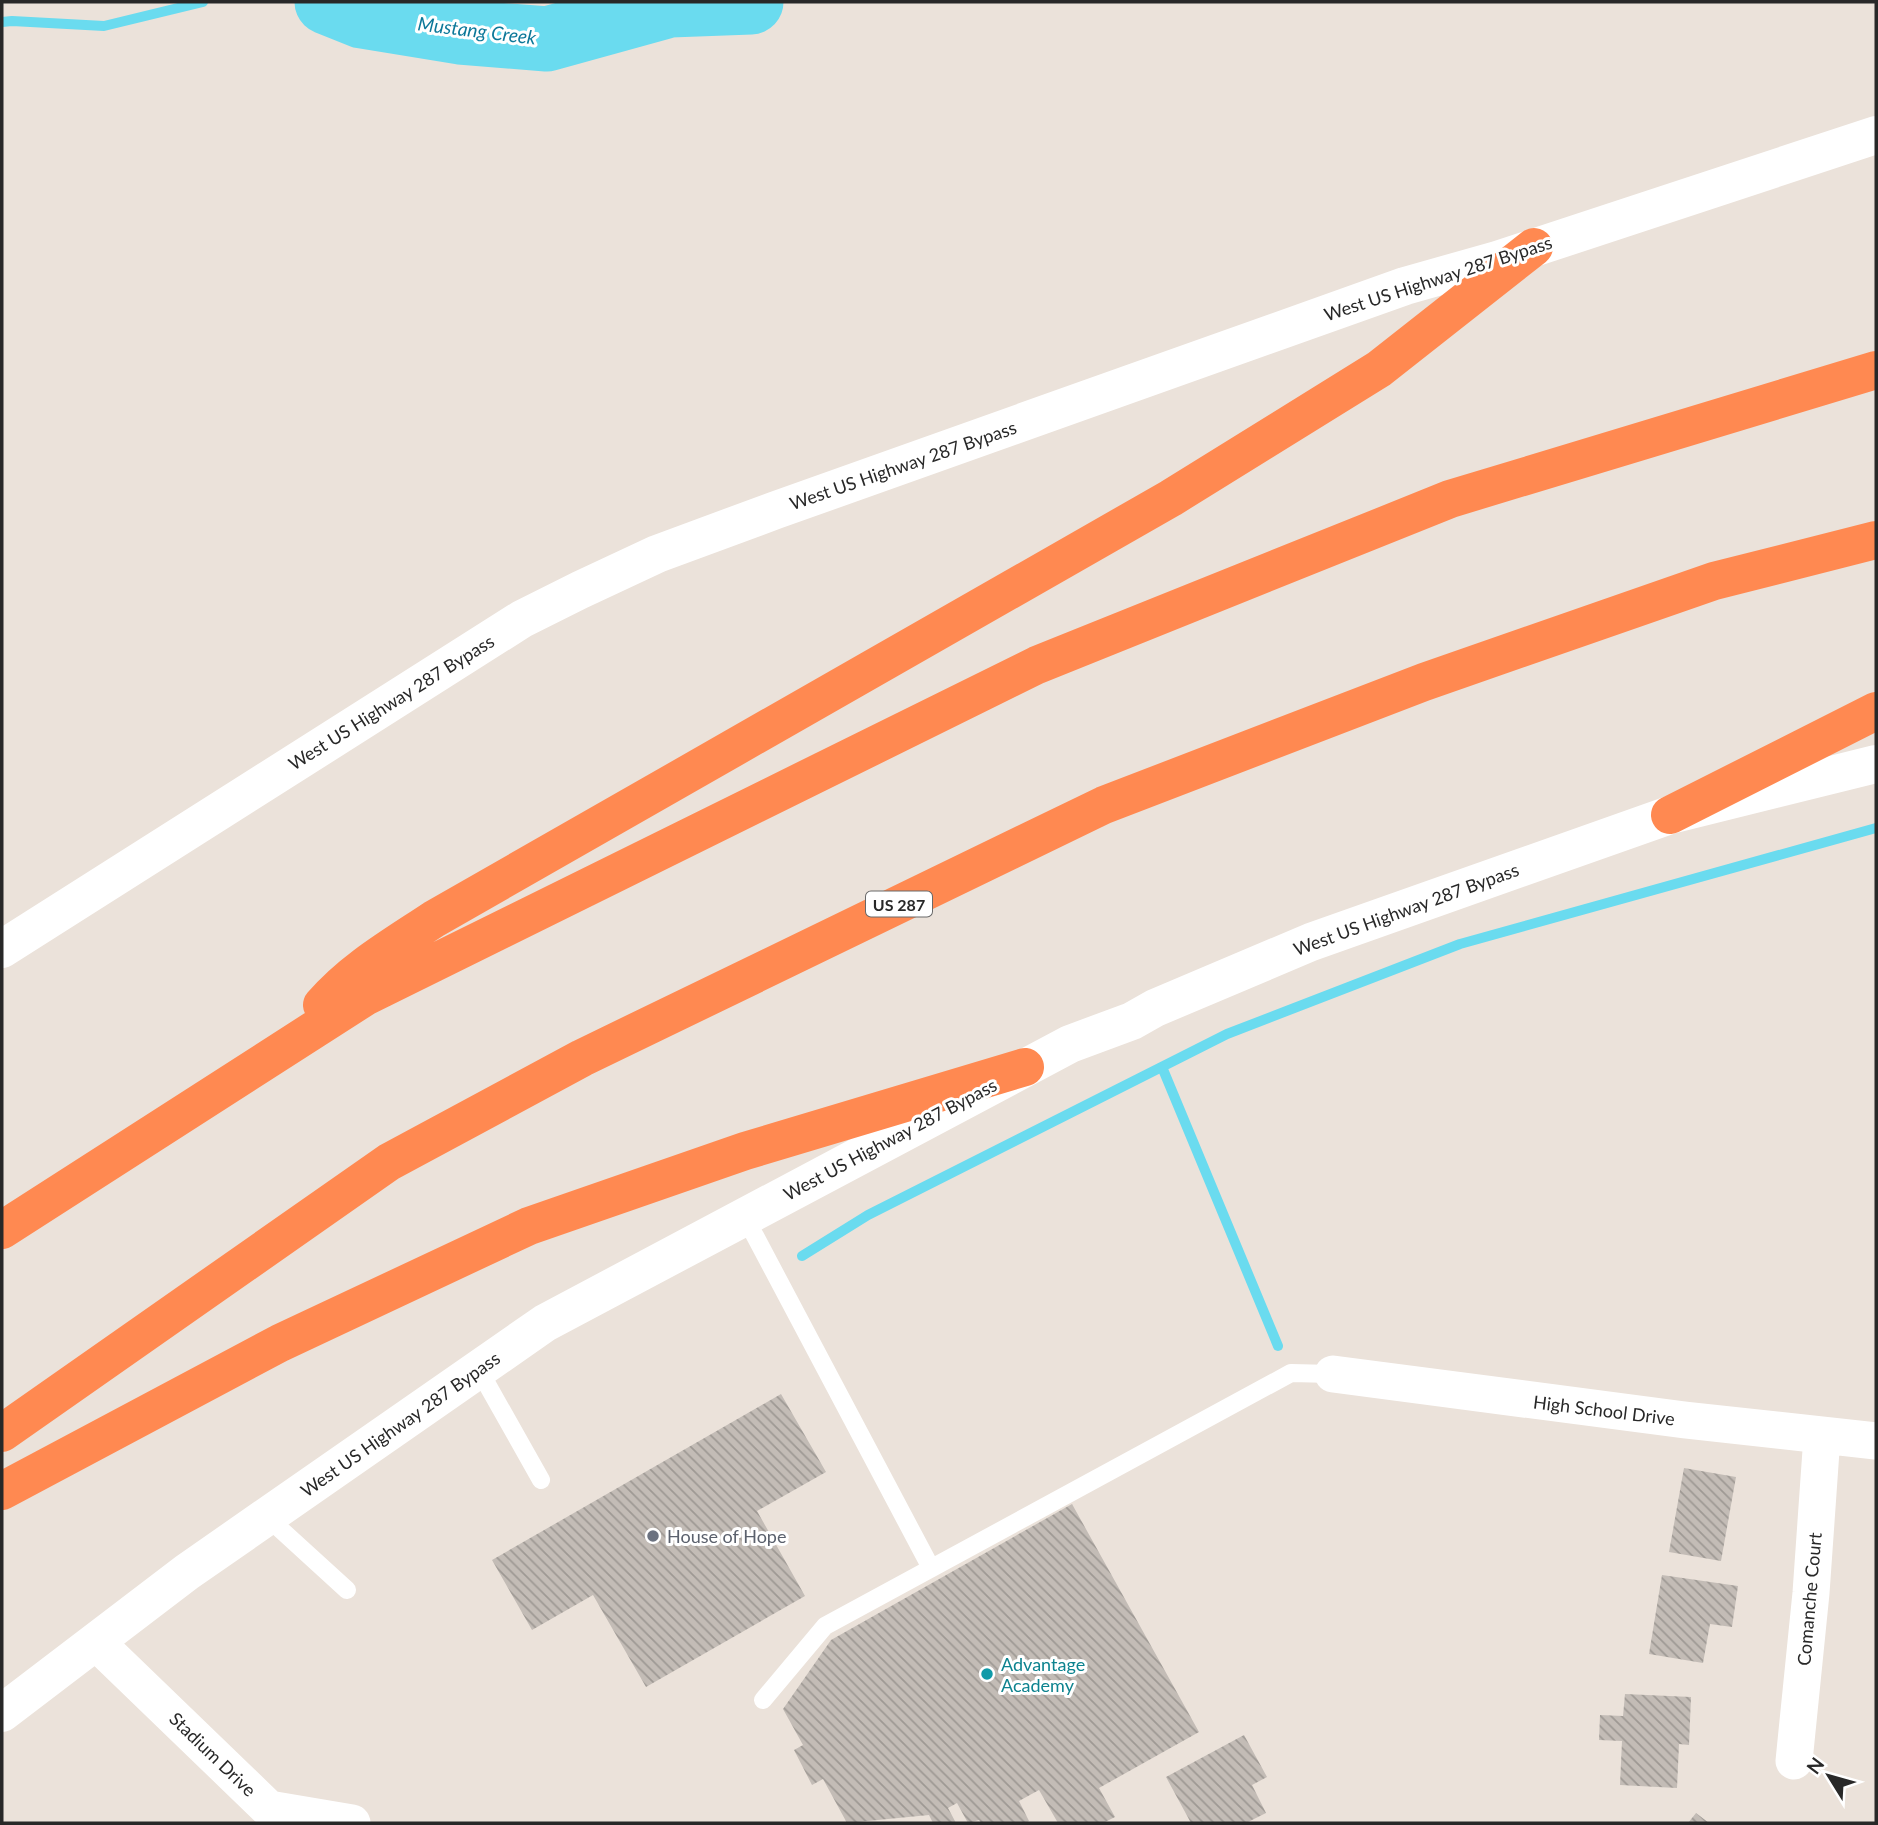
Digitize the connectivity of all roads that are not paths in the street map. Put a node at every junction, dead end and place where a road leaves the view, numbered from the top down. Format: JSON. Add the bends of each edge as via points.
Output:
{"nodes":[{"id":1,"x":1876,"y":135,"type":"edge"},
{"id":2,"x":1534,"y":247,"type":"junction"},
{"id":3,"x":1876,"y":370,"type":"edge"},
{"id":4,"x":1876,"y":540,"type":"edge"},
{"id":5,"x":1876,"y":711,"type":"edge"},
{"id":6,"x":1876,"y":764,"type":"edge"},
{"id":7,"x":1670,"y":815,"type":"junction"},
{"id":8,"x":2,"y":949,"type":"edge"},
{"id":9,"x":291,"y":1045,"type":"junction"},
{"id":10,"x":1025,"y":1067,"type":"junction"},
{"id":11,"x":745,"y":1217,"type":"junction"},
{"id":12,"x":2,"y":1230,"type":"edge"},
{"id":13,"x":479,"y":1370,"type":"junction"},
{"id":14,"x":1333,"y":1374,"type":"joint"},
{"id":15,"x":2,"y":1433,"type":"edge"},
{"id":16,"x":1822,"y":1436,"type":"junction"},
{"id":17,"x":1876,"y":1441,"type":"edge"},
{"id":18,"x":541,"y":1480,"type":"dead end"},
{"id":19,"x":2,"y":1492,"type":"edge"},
{"id":20,"x":267,"y":1517,"type":"junction"},
{"id":21,"x":931,"y":1568,"type":"junction"},
{"id":22,"x":346,"y":1590,"type":"dead end"},
{"id":23,"x":96,"y":1642,"type":"junction"},
{"id":24,"x":763,"y":1700,"type":"dead end"},
{"id":25,"x":2,"y":1713,"type":"edge"},
{"id":26,"x":1794,"y":1761,"type":"dead end"},
{"id":27,"x":311,"y":1820,"type":"edge"},
{"id":28,"x":352,"y":1823,"type":"edge"}],
"edges":[{"from":1,"to":2,"type":"main road","name":"West US Highway 287 Bypass"},
{"from":2,"to":8,"type":"main road","name":"West US Highway 287 Bypass","via":[[1405,286],[776,510],[602,579],[522,619]]},
{"from":2,"to":9,"type":"highway","via":[[1378,369],[1171,498],[434,919],[334,991]]},
{"from":3,"to":9,"type":"highway","via":[[1450,499],[1037,665],[365,997]]},
{"from":4,"to":15,"type":"highway","number":"US 287","via":[[1714,581],[1424,682],[1104,805],[582,1058],[389,1162]]},
{"from":5,"to":7,"type":"highway"},
{"from":6,"to":7,"type":"main road","name":"West US Highway 287 Bypass"},
{"from":7,"to":10,"type":"main road","name":"West US Highway 287 Bypass","via":[[1311,942]]},
{"from":9,"to":12,"type":"highway"},
{"from":10,"to":11,"type":"main road","name":"West US Highway 287 Bypass"},
{"from":10,"to":19,"type":"highway","via":[[745,1151],[529,1226],[279,1343]]},
{"from":11,"to":13,"type":"main road","name":"West US Highway 287 Bypass","via":[[545,1324]]},
{"from":11,"to":21,"type":"lane"},
{"from":13,"to":18,"type":"lane"},
{"from":13,"to":20,"type":"main road","name":"West US Highway 287 Bypass"},
{"from":14,"to":16,"type":"street","name":"High School Drive"},
{"from":14,"to":21,"type":"lane","via":[[1291,1373]]},
{"from":16,"to":17,"type":"street","name":"High School Drive"},
{"from":16,"to":26,"type":"street","name":"Comanche Court"},
{"from":20,"to":22,"type":"lane"},
{"from":20,"to":23,"type":"main road","name":"West US Highway 287 Bypass"},
{"from":21,"to":24,"type":"lane","via":[[825,1626]]},
{"from":23,"to":25,"type":"main road","name":"West US Highway 287 Bypass"},
{"from":23,"to":27,"type":"street","name":"Stadium Drive","via":[[269,1809]]},
{"from":27,"to":28,"type":"street","name":"Stadium Drive"}]}
